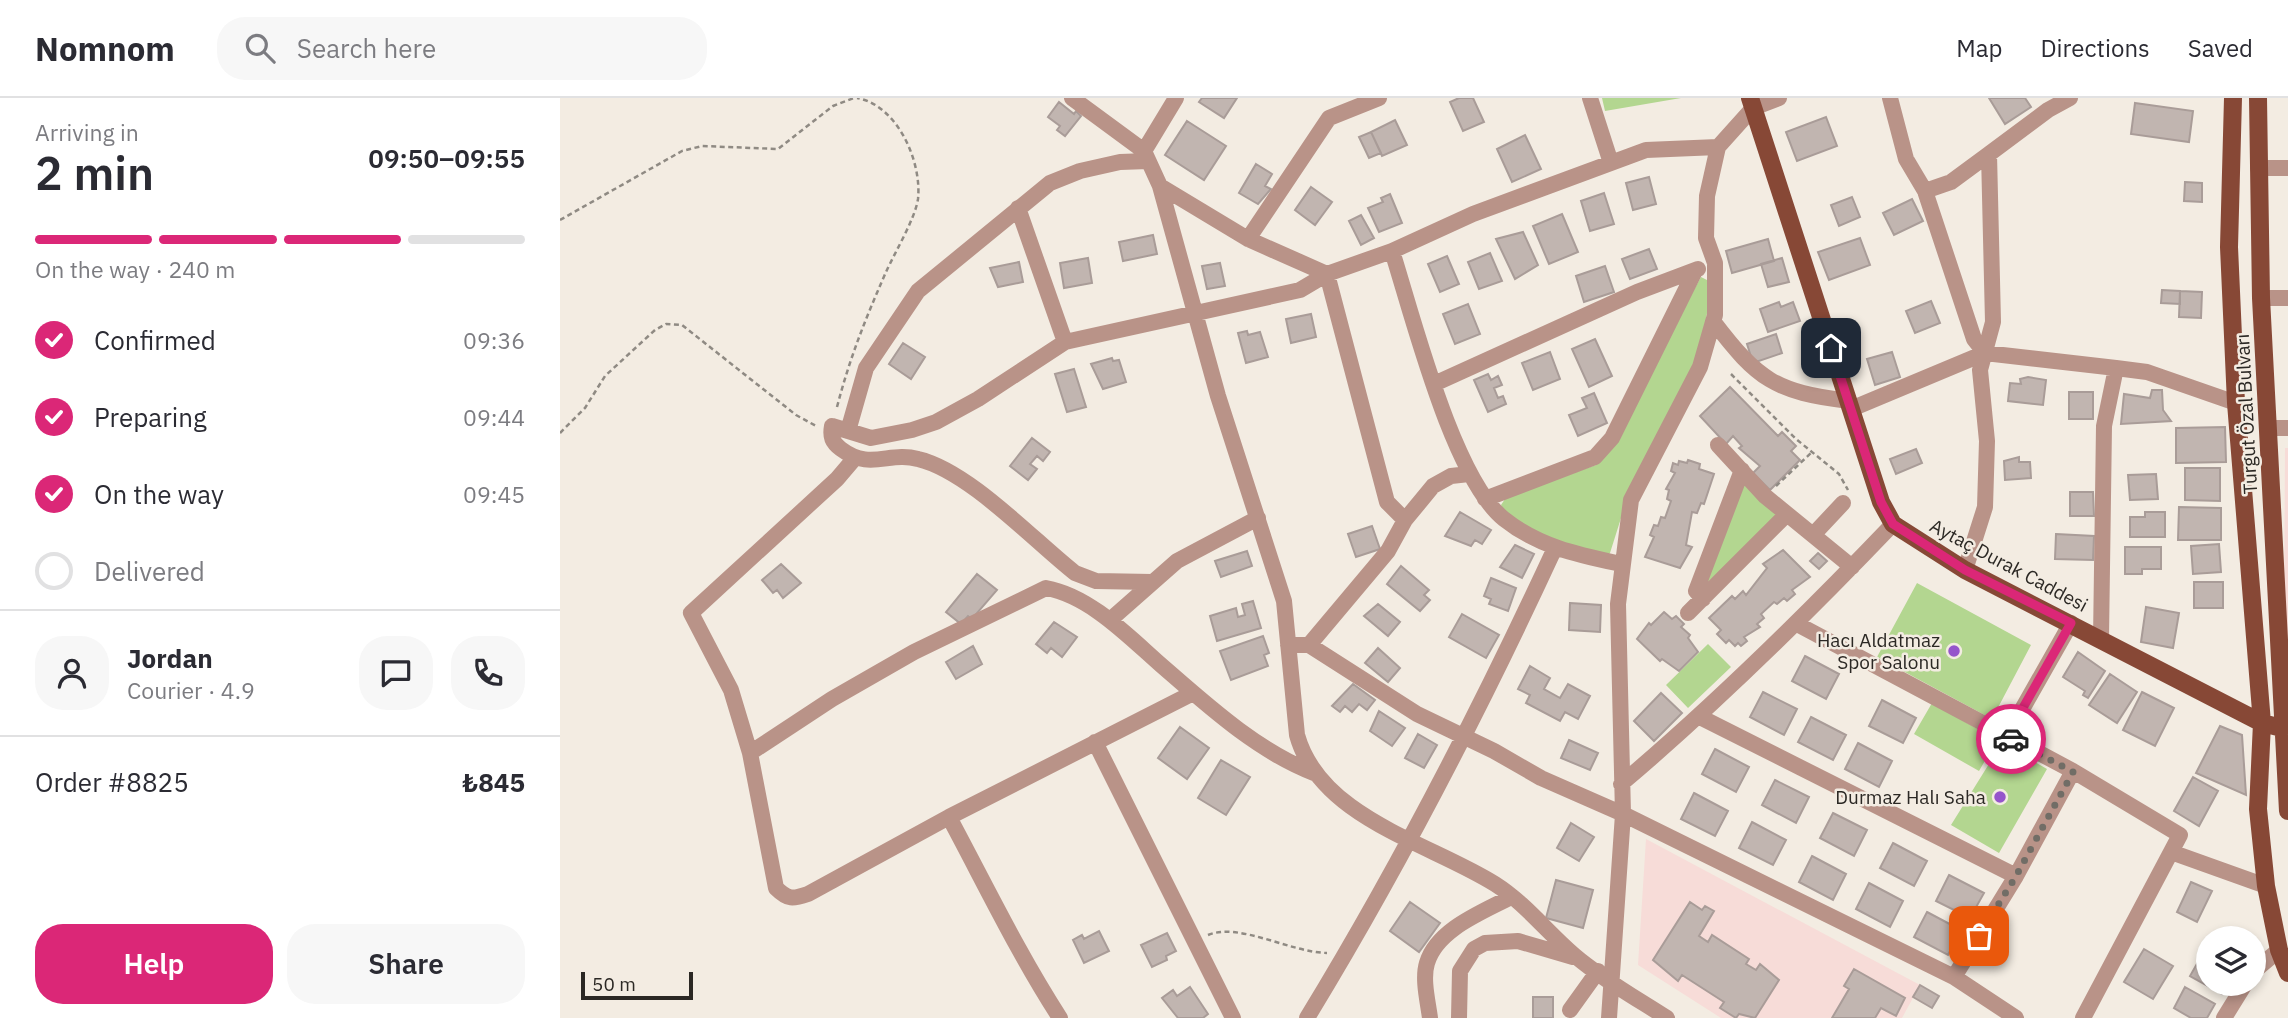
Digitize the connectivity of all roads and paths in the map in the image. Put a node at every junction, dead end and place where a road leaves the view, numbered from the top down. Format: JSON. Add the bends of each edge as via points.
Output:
{"nodes":[{"id":1,"x":855,"y":98,"type":"edge"},
{"id":2,"x":1072,"y":98,"type":"edge"},
{"id":3,"x":1176,"y":98,"type":"edge"},
{"id":4,"x":1379,"y":98,"type":"edge"},
{"id":5,"x":1590,"y":98,"type":"edge"},
{"id":6,"x":1779,"y":98,"type":"edge"},
{"id":7,"x":1890,"y":98,"type":"edge"},
{"id":8,"x":2070,"y":98,"type":"edge"},
{"id":9,"x":2232,"y":98,"type":"edge"},
{"id":10,"x":2258,"y":98,"type":"edge"},
{"id":11,"x":1751,"y":103,"type":"edge"},
{"id":12,"x":1718,"y":146,"type":"junction"},
{"id":13,"x":1989,"y":154,"type":"junction"},
{"id":14,"x":1146,"y":156,"type":"junction"},
{"id":15,"x":1611,"y":163,"type":"junction"},
{"id":16,"x":2258,"y":168,"type":"junction"},
{"id":17,"x":2288,"y":169,"type":"edge"},
{"id":18,"x":1160,"y":186,"type":"junction"},
{"id":19,"x":1925,"y":191,"type":"junction"},
{"id":20,"x":1018,"y":208,"type":"junction"},
{"id":21,"x":560,"y":220,"type":"edge"},
{"id":22,"x":1248,"y":239,"type":"junction"},
{"id":23,"x":1392,"y":251,"type":"junction"},
{"id":24,"x":1715,"y":263,"type":"junction"},
{"id":25,"x":1695,"y":271,"type":"junction"},
{"id":26,"x":1327,"y":274,"type":"junction"},
{"id":27,"x":2261,"y":298,"type":"junction"},
{"id":28,"x":2288,"y":298,"type":"edge"},
{"id":29,"x":1194,"y":314,"type":"junction"},
{"id":30,"x":1713,"y":321,"type":"junction"},
{"id":31,"x":1065,"y":342,"type":"junction"},
{"id":32,"x":1985,"y":353,"type":"junction"},
{"id":33,"x":2116,"y":369,"type":"junction"},
{"id":34,"x":1731,"y":374,"type":"dead end"},
{"id":35,"x":1434,"y":384,"type":"junction"},
{"id":36,"x":2236,"y":403,"type":"junction"},
{"id":37,"x":1850,"y":405,"type":"junction"},
{"id":38,"x":2269,"y":428,"type":"junction"},
{"id":39,"x":2288,"y":428,"type":"edge"},
{"id":40,"x":840,"y":429,"type":"junction"},
{"id":41,"x":560,"y":433,"type":"edge"},
{"id":42,"x":1718,"y":445,"type":"dead end"},
{"id":43,"x":1812,"y":452,"type":"junction"},
{"id":44,"x":854,"y":459,"type":"junction"},
{"id":45,"x":1742,"y":470,"type":"junction"},
{"id":46,"x":1469,"y":474,"type":"junction"},
{"id":47,"x":1765,"y":496,"type":"junction"},
{"id":48,"x":1485,"y":499,"type":"junction"},
{"id":49,"x":1843,"y":503,"type":"joint"},
{"id":50,"x":1787,"y":514,"type":"junction"},
{"id":51,"x":1258,"y":519,"type":"junction"},
{"id":52,"x":1405,"y":520,"type":"junction"},
{"id":53,"x":1893,"y":524,"type":"junction"},
{"id":54,"x":1813,"y":535,"type":"junction"},
{"id":55,"x":1555,"y":550,"type":"junction"},
{"id":56,"x":1621,"y":564,"type":"junction"},
{"id":57,"x":1852,"y":567,"type":"junction"},
{"id":58,"x":1965,"y":570,"type":"junction"},
{"id":59,"x":1152,"y":582,"type":"junction"},
{"id":60,"x":1703,"y":598,"type":"junction"},
{"id":61,"x":1688,"y":613,"type":"dead end"},
{"id":62,"x":1110,"y":620,"type":"junction"},
{"id":63,"x":2071,"y":623,"type":"junction"},
{"id":64,"x":1797,"y":624,"type":"junction"},
{"id":65,"x":2101,"y":639,"type":"junction"},
{"id":66,"x":1288,"y":645,"type":"junction"},
{"id":67,"x":1309,"y":645,"type":"junction"},
{"id":68,"x":2283,"y":655,"type":"edge"},
{"id":69,"x":1193,"y":693,"type":"junction"},
{"id":70,"x":1700,"y":717,"type":"junction"},
{"id":71,"x":2262,"y":723,"type":"junction"},
{"id":72,"x":2282,"y":728,"type":"junction"},
{"id":73,"x":2007,"y":736,"type":"junction"},
{"id":74,"x":1464,"y":738,"type":"junction"},
{"id":75,"x":1095,"y":741,"type":"junction"},
{"id":76,"x":750,"y":753,"type":"junction"},
{"id":77,"x":2073,"y":772,"type":"junction"},
{"id":78,"x":1314,"y":773,"type":"junction"},
{"id":79,"x":2286,"y":781,"type":"edge"},
{"id":80,"x":1621,"y":784,"type":"junction"},
{"id":81,"x":2288,"y":811,"type":"edge"},
{"id":82,"x":1623,"y":814,"type":"junction"},
{"id":83,"x":949,"y":817,"type":"junction"},
{"id":84,"x":1409,"y":841,"type":"junction"},
{"id":85,"x":2172,"y":852,"type":"junction"},
{"id":86,"x":2016,"y":876,"type":"junction"},
{"id":87,"x":2266,"y":886,"type":"junction"},
{"id":88,"x":1511,"y":897,"type":"junction"},
{"id":89,"x":1194,"y":941,"type":"junction"},
{"id":90,"x":2279,"y":950,"type":"junction"},
{"id":91,"x":1344,"y":953,"type":"junction"},
{"id":92,"x":1576,"y":957,"type":"junction"},
{"id":93,"x":2266,"y":961,"type":"edge"},
{"id":94,"x":2288,"y":973,"type":"edge"},
{"id":95,"x":1604,"y":976,"type":"junction"},
{"id":96,"x":1954,"y":977,"type":"junction"},
{"id":97,"x":2238,"y":996,"type":"edge"},
{"id":98,"x":1570,"y":1010,"type":"dead end"},
{"id":99,"x":1060,"y":1018,"type":"edge"},
{"id":100,"x":1233,"y":1018,"type":"edge"},
{"id":101,"x":1307,"y":1018,"type":"edge"},
{"id":102,"x":1430,"y":1018,"type":"edge"},
{"id":103,"x":1459,"y":1018,"type":"edge"},
{"id":104,"x":1609,"y":1018,"type":"edge"},
{"id":105,"x":1667,"y":1018,"type":"edge"},
{"id":106,"x":2016,"y":1018,"type":"edge"},
{"id":107,"x":2082,"y":1018,"type":"edge"},
{"id":108,"x":2224,"y":1018,"type":"edge"}],
"edges":[{"from":1,"to":21,"type":"path","via":[[833,106],[778,149],[702,146],[682,151]]},
{"from":1,"to":40,"type":"path","via":[[871,100],[886,113],[909,147],[918,201],[853,348]]},
{"from":2,"to":14,"type":"street"},
{"from":3,"to":14,"type":"street"},
{"from":4,"to":22,"type":"street","via":[[1329,118]]},
{"from":5,"to":15,"type":"street"},
{"from":6,"to":11,"type":"street"},
{"from":7,"to":19,"type":"street","via":[[1906,159]]},
{"from":8,"to":13,"type":"street"},
{"from":9,"to":36,"type":"main road","name":"Turgut Özal Bulvarı","via":[[2229,247]]},
{"from":10,"to":16,"type":"main road","name":"Turgut Özal Bulvarı"},
{"from":11,"to":12,"type":"street"},
{"from":11,"to":37,"type":"main road"},
{"from":12,"to":15,"type":"street","via":[[1646,150]]},
{"from":12,"to":24,"type":"street","via":[[1707,196],[1706,238]]},
{"from":13,"to":19,"type":"street","via":[[1951,182]]},
{"from":13,"to":32,"type":"street","via":[[1993,322]]},
{"from":14,"to":18,"type":"street"},
{"from":14,"to":20,"type":"street","via":[[1050,183]]},
{"from":15,"to":23,"type":"street","via":[[1473,214]]},
{"from":16,"to":17,"type":"street"},
{"from":16,"to":27,"type":"main road","name":"Turgut Özal Bulvarı"},
{"from":18,"to":22,"type":"street"},
{"from":18,"to":29,"type":"street"},
{"from":19,"to":32,"type":"street","via":[[1974,339]]},
{"from":20,"to":31,"type":"street"},
{"from":20,"to":40,"type":"street","via":[[908,302],[866,368]]},
{"from":22,"to":26,"type":"street"},
{"from":23,"to":26,"type":"street"},
{"from":23,"to":35,"type":"street"},
{"from":24,"to":25,"type":"street"},
{"from":24,"to":30,"type":"street"},
{"from":25,"to":35,"type":"street","via":[[1637,292]]},
{"from":25,"to":48,"type":"street","via":[[1612,438],[1595,457]]},
{"from":26,"to":29,"type":"street","via":[[1300,290]]},
{"from":26,"to":52,"type":"street","via":[[1387,502]]},
{"from":27,"to":28,"type":"street"},
{"from":27,"to":38,"type":"main road","name":"Turgut Özal Bulvarı"},
{"from":29,"to":31,"type":"street"},
{"from":29,"to":51,"type":"street"},
{"from":30,"to":37,"type":"street","via":[[1740,356],[1769,382],[1791,392]]},
{"from":30,"to":56,"type":"street","via":[[1700,366],[1631,500]]},
{"from":31,"to":40,"type":"street","via":[[936,422],[871,438]]},
{"from":32,"to":33,"type":"street"},
{"from":32,"to":37,"type":"street"},
{"from":32,"to":58,"type":"street","via":[[1980,370],[1987,441],[1985,507]]},
{"from":33,"to":36,"type":"street","via":[[2147,372]]},
{"from":33,"to":65,"type":"street","via":[[2104,426]]},
{"from":34,"to":43,"type":"path"},
{"from":35,"to":46,"type":"street"},
{"from":36,"to":71,"type":"main road","name":"Turgut Özal Bulvarı"},
{"from":37,"to":53,"type":"main road","via":[[1881,502]]},
{"from":38,"to":39,"type":"street"},
{"from":38,"to":68,"type":"main road","name":"Turgut Özal Bulvarı"},
{"from":40,"to":41,"type":"path","via":[[816,427],[682,325],[666,324],[605,376],[585,408]]},
{"from":40,"to":44,"type":"street","via":[[830,435],[834,444]]},
{"from":42,"to":45,"type":"street"},
{"from":43,"to":47,"type":"path"},
{"from":43,"to":49,"type":"path","via":[[1839,474],[1848,488]]},
{"from":44,"to":59,"type":"street","via":[[917,458],[962,479],[1075,573],[1096,581]]},
{"from":44,"to":76,"type":"street","via":[[691,613],[731,690]]},
{"from":45,"to":47,"type":"street"},
{"from":45,"to":60,"type":"street","via":[[1696,591]]},
{"from":46,"to":48,"type":"street"},
{"from":46,"to":52,"type":"street","via":[[1451,475],[1433,486]]},
{"from":47,"to":50,"type":"street"},
{"from":48,"to":55,"type":"street","via":[[1504,519]]},
{"from":49,"to":54,"type":"street"},
{"from":50,"to":54,"type":"street"},
{"from":50,"to":60,"type":"street"},
{"from":51,"to":59,"type":"street","via":[[1177,561]]},
{"from":51,"to":66,"type":"street","via":[[1283,601]]},
{"from":52,"to":67,"type":"street","via":[[1388,551]]},
{"from":53,"to":57,"type":"street"},
{"from":53,"to":58,"type":"main road","name":"Aytaç Durak Caddesi"},
{"from":54,"to":57,"type":"street"},
{"from":55,"to":56,"type":"street"},
{"from":55,"to":74,"type":"street"},
{"from":56,"to":80,"type":"street"},
{"from":57,"to":64,"type":"street"},
{"from":58,"to":63,"type":"main road","name":"Aytaç Durak Caddesi"},
{"from":59,"to":62,"type":"street"},
{"from":60,"to":61,"type":"street"},
{"from":62,"to":69,"type":"street"},
{"from":62,"to":76,"type":"street","via":[[1046,588],[914,652]]},
{"from":63,"to":65,"type":"main road","name":"Aytaç Durak Caddesi"},
{"from":63,"to":73,"type":"street"},
{"from":64,"to":70,"type":"street"},
{"from":64,"to":73,"type":"street"},
{"from":65,"to":71,"type":"main road","name":"Aytaç Durak Caddesi"},
{"from":66,"to":67,"type":"street"},
{"from":66,"to":78,"type":"street","via":[[1297,735]]},
{"from":67,"to":74,"type":"street","via":[[1383,694]]},
{"from":68,"to":72,"type":"main road","name":"Turgut Özal Bulvarı"},
{"from":69,"to":75,"type":"street"},
{"from":69,"to":78,"type":"street","via":[[1284,761]]},
{"from":70,"to":80,"type":"street"},
{"from":70,"to":86,"type":"street"},
{"from":71,"to":72,"type":"main road","name":"Aytaç Durak Caddesi"},
{"from":71,"to":87,"type":"main road","name":"Turgut Özal Bulvarı","via":[[2258,809]]},
{"from":72,"to":79,"type":"main road","name":"Turgut Özal Bulvarı"},
{"from":73,"to":77,"type":"street"},
{"from":74,"to":82,"type":"street"},
{"from":74,"to":84,"type":"street"},
{"from":75,"to":83,"type":"street"},
{"from":75,"to":89,"type":"street"},
{"from":76,"to":83,"type":"street","via":[[776,888],[793,899]]},
{"from":77,"to":85,"type":"street","via":[[2180,835]]},
{"from":77,"to":86,"type":"street"},
{"from":78,"to":84,"type":"street","via":[[1338,797]]},
{"from":79,"to":81,"type":"main road","name":"Turgut Özal Bulvarı"},
{"from":80,"to":82,"type":"street"},
{"from":82,"to":95,"type":"street"},
{"from":82,"to":96,"type":"street"},
{"from":83,"to":99,"type":"street","via":[[1040,990]]},
{"from":84,"to":88,"type":"street","via":[[1496,884]]},
{"from":84,"to":91,"type":"street"},
{"from":85,"to":87,"type":"street"},
{"from":85,"to":107,"type":"street"},
{"from":86,"to":96,"type":"street"},
{"from":87,"to":90,"type":"main road","name":"Turgut Özal Bulvarı"},
{"from":88,"to":92,"type":"street"},
{"from":88,"to":102,"type":"street","via":[[1473,917],[1442,939],[1432,953],[1426,965]]},
{"from":89,"to":91,"type":"path","via":[[1233,930],[1289,948]]},
{"from":89,"to":100,"type":"street"},
{"from":90,"to":93,"type":"street"},
{"from":90,"to":94,"type":"main road","name":"Turgut Özal Bulvarı"},
{"from":91,"to":101,"type":"street"},
{"from":92,"to":95,"type":"street"},
{"from":92,"to":103,"type":"street","via":[[1518,941],[1485,943],[1474,949],[1460,971]]},
{"from":95,"to":98,"type":"street"},
{"from":95,"to":104,"type":"street"},
{"from":95,"to":105,"type":"street"},
{"from":96,"to":106,"type":"street"},
{"from":97,"to":108,"type":"street"}]}
